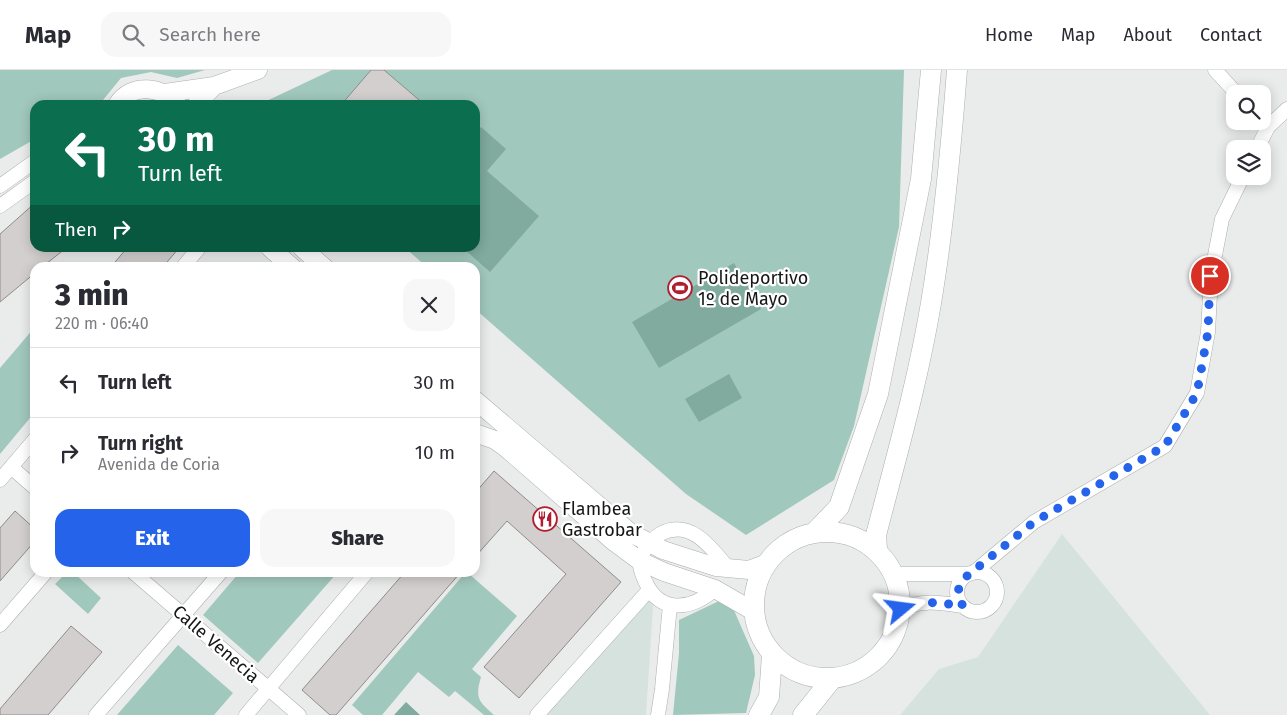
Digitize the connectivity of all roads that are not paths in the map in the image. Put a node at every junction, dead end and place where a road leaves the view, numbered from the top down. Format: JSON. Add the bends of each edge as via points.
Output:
{"nodes":[{"id":1,"x":258,"y":70,"type":"edge"},
{"id":2,"x":931,"y":70,"type":"edge"},
{"id":3,"x":957,"y":70,"type":"edge"},
{"id":4,"x":1214,"y":70,"type":"edge"},
{"id":5,"x":1228,"y":85,"type":"edge"},
{"id":6,"x":214,"y":86,"type":"junction"},
{"id":7,"x":165,"y":93,"type":"junction"},
{"id":8,"x":121,"y":100,"type":"edge"},
{"id":9,"x":173,"y":100,"type":"edge"},
{"id":10,"x":201,"y":100,"type":"edge"},
{"id":11,"x":1287,"y":109,"type":"edge"},
{"id":12,"x":1271,"y":120,"type":"edge"},
{"id":13,"x":30,"y":165,"type":"edge"},
{"id":14,"x":30,"y":185,"type":"edge"},
{"id":15,"x":1239,"y":185,"type":"edge"},
{"id":16,"x":0,"y":186,"type":"edge"},
{"id":17,"x":0,"y":206,"type":"edge"},
{"id":18,"x":196,"y":252,"type":"edge"},
{"id":19,"x":275,"y":252,"type":"edge"},
{"id":20,"x":307,"y":252,"type":"edge"},
{"id":21,"x":187,"y":262,"type":"edge"},
{"id":22,"x":286,"y":262,"type":"edge"},
{"id":23,"x":318,"y":262,"type":"edge"},
{"id":24,"x":480,"y":404,"type":"edge"},
{"id":25,"x":480,"y":435,"type":"edge"},
{"id":26,"x":30,"y":445,"type":"edge"},
{"id":27,"x":11,"y":467,"type":"junction"},
{"id":28,"x":0,"y":480,"type":"edge"},
{"id":29,"x":30,"y":484,"type":"edge"},
{"id":30,"x":816,"y":531,"type":"junction"},
{"id":31,"x":650,"y":544,"type":"junction"},
{"id":32,"x":876,"y":548,"type":"junction"},
{"id":33,"x":640,"y":561,"type":"junction"},
{"id":34,"x":765,"y":564,"type":"junction"},
{"id":35,"x":728,"y":568,"type":"junction"},
{"id":36,"x":971,"y":573,"type":"junction"},
{"id":37,"x":894,"y":574,"type":"junction"},
{"id":38,"x":42,"y":577,"type":"edge"},
{"id":39,"x":139,"y":577,"type":"edge"},
{"id":40,"x":217,"y":577,"type":"edge"},
{"id":41,"x":363,"y":577,"type":"edge"},
{"id":42,"x":715,"y":589,"type":"junction"},
{"id":43,"x":649,"y":590,"type":"junction"},
{"id":44,"x":670,"y":605,"type":"junction"},
{"id":45,"x":963,"y":606,"type":"junction"},
{"id":46,"x":901,"y":609,"type":"junction"},
{"id":47,"x":753,"y":611,"type":"junction"},
{"id":48,"x":184,"y":616,"type":"junction"},
{"id":49,"x":0,"y":625,"type":"edge"},
{"id":50,"x":772,"y":655,"type":"junction"},
{"id":51,"x":832,"y":679,"type":"junction"},
{"id":52,"x":269,"y":689,"type":"junction"},
{"id":53,"x":96,"y":715,"type":"edge"},
{"id":54,"x":246,"y":715,"type":"edge"},
{"id":55,"x":299,"y":715,"type":"edge"},
{"id":56,"x":537,"y":715,"type":"edge"},
{"id":57,"x":658,"y":715,"type":"edge"},
{"id":58,"x":759,"y":715,"type":"edge"},
{"id":59,"x":803,"y":715,"type":"edge"}],
"edges":[{"from":1,"to":6,"type":"street"},
{"from":2,"to":30,"type":"main road","via":[[921,179],[878,394],[839,507]]},
{"from":3,"to":32,"type":"main road","via":[[948,185],[931,304],[906,420],[876,535]]},
{"from":4,"to":5,"type":"street"},
{"from":6,"to":7,"type":"street"},
{"from":6,"to":10,"type":"street"},
{"from":7,"to":8,"type":"street","via":[[150,88],[134,91]]},
{"from":7,"to":9,"type":"street"},
{"from":11,"to":12,"type":"street"},
{"from":13,"to":16,"type":"street"},
{"from":14,"to":17,"type":"street"},
{"from":15,"to":36,"type":"street","via":[[1222,218],[1210,276],[1208,332],[1197,393],[1165,446],[1034,522]]},
{"from":18,"to":21,"type":"street"},
{"from":19,"to":22,"type":"street"},
{"from":20,"to":23,"type":"street"},
{"from":24,"to":31,"type":"street","via":[[601,510]]},
{"from":25,"to":33,"type":"street","via":[[506,448]]},
{"from":26,"to":27,"type":"street"},
{"from":27,"to":28,"type":"street"},
{"from":27,"to":29,"type":"street"},
{"from":30,"to":32,"type":"main road","via":[[840,532]]},
{"from":30,"to":34,"type":"main road","via":[[799,536],[780,548]]},
{"from":31,"to":33,"type":"street"},
{"from":31,"to":35,"type":"street","via":[[716,567]]},
{"from":31,"to":35,"type":"street","via":[[654,537],[668,530],[689,530],[713,549]]},
{"from":32,"to":37,"type":"main road"},
{"from":33,"to":42,"type":"street"},
{"from":33,"to":43,"type":"street"},
{"from":34,"to":35,"type":"street","via":[[749,570]]},
{"from":34,"to":47,"type":"main road","via":[[755,586]]},
{"from":36,"to":37,"type":"street"},
{"from":36,"to":45,"type":"street","via":[[958,588],[958,598]]},
{"from":36,"to":45,"type":"street","via":[[990,576],[998,592],[996,601],[988,610],[979,612]]},
{"from":37,"to":46,"type":"main road"},
{"from":38,"to":49,"type":"street"},
{"from":39,"to":48,"type":"street","name":"Calle Venecia"},
{"from":40,"to":48,"type":"street"},
{"from":41,"to":52,"type":"street"},
{"from":42,"to":44,"type":"street","via":[[702,601],[686,606]]},
{"from":42,"to":47,"type":"street"},
{"from":43,"to":44,"type":"street"},
{"from":43,"to":56,"type":"street"},
{"from":44,"to":57,"type":"street"},
{"from":45,"to":46,"type":"street","via":[[912,603]]},
{"from":46,"to":51,"type":"main road","via":[[896,630],[886,649],[859,671]]},
{"from":47,"to":50,"type":"main road","via":[[759,634]]},
{"from":48,"to":52,"type":"street","name":"Calle Venecia"},
{"from":48,"to":53,"type":"street"},
{"from":50,"to":51,"type":"main road","via":[[790,669],[810,677]]},
{"from":50,"to":58,"type":"main road","via":[[769,697]]},
{"from":51,"to":59,"type":"main road"},
{"from":52,"to":54,"type":"street"},
{"from":52,"to":55,"type":"street","name":"Calle Venecia"}]}
